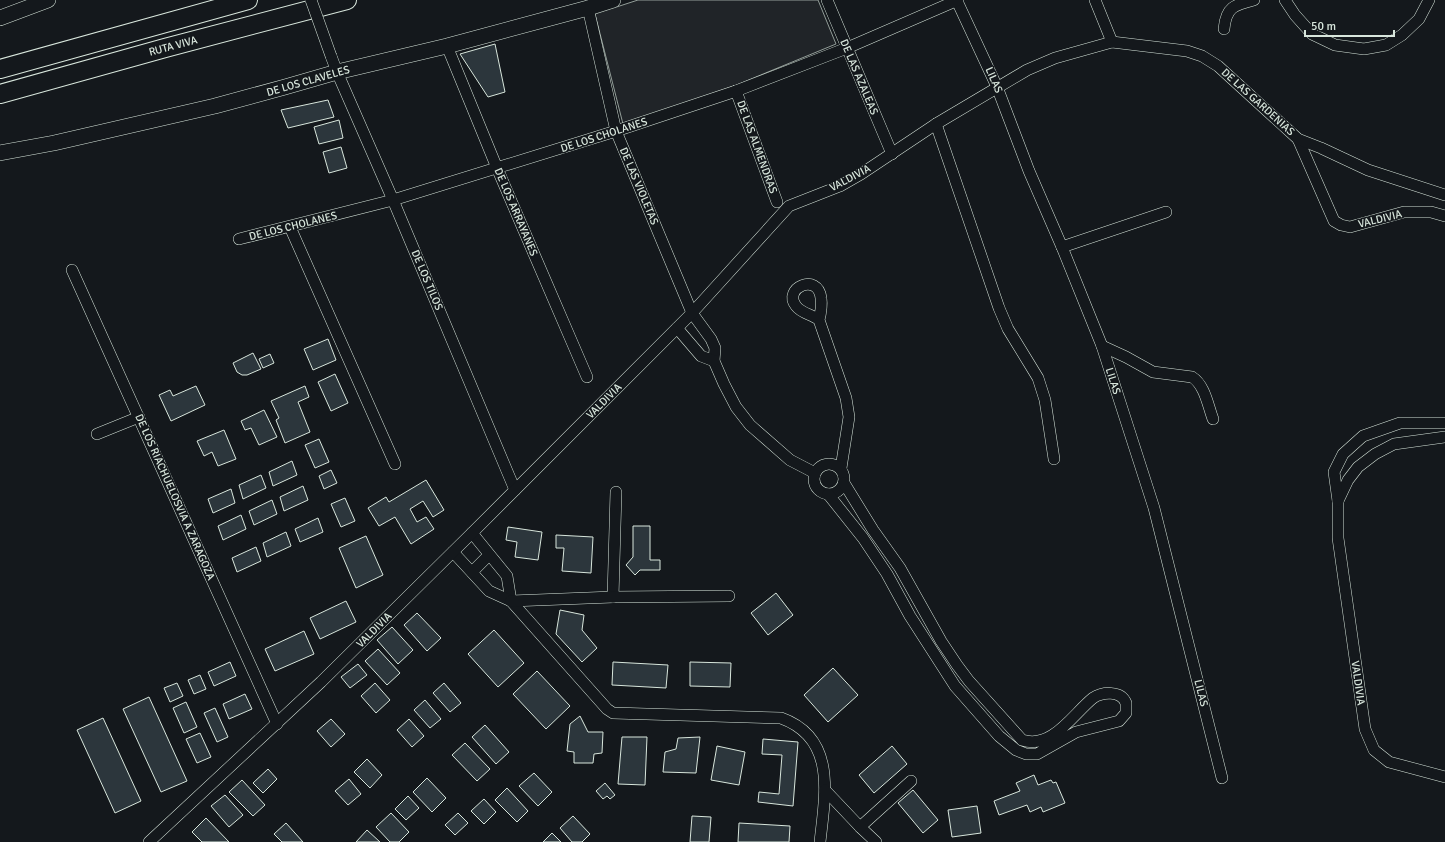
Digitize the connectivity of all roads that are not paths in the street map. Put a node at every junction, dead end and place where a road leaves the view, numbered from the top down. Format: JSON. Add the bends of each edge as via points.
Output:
{"nodes":[{"id":1,"x":48,"y":0,"type":"edge"},
{"id":2,"x":248,"y":0,"type":"edge"},
{"id":3,"x":312,"y":0,"type":"edge"},
{"id":4,"x":347,"y":0,"type":"edge"},
{"id":5,"x":613,"y":0,"type":"edge"},
{"id":6,"x":827,"y":0,"type":"edge"},
{"id":7,"x":958,"y":0,"type":"edge"},
{"id":8,"x":1094,"y":0,"type":"edge"},
{"id":9,"x":1254,"y":0,"type":"edge"},
{"id":10,"x":1285,"y":0,"type":"edge"},
{"id":11,"x":1429,"y":0,"type":"edge"},
{"id":12,"x":588,"y":8,"type":"junction"},
{"id":13,"x":0,"y":18,"type":"edge"},
{"id":14,"x":1224,"y":29,"type":"dead end"},
{"id":15,"x":1112,"y":42,"type":"junction"},
{"id":16,"x":447,"y":46,"type":"junction"},
{"id":17,"x":847,"y":48,"type":"junction"},
{"id":18,"x":0,"y":69,"type":"edge"},
{"id":19,"x":336,"y":72,"type":"junction"},
{"id":20,"x":997,"y":87,"type":"junction"},
{"id":21,"x":736,"y":91,"type":"junction"},
{"id":22,"x":0,"y":94,"type":"edge"},
{"id":23,"x":936,"y":124,"type":"junction"},
{"id":24,"x":616,"y":131,"type":"junction"},
{"id":25,"x":1298,"y":139,"type":"junction"},
{"id":26,"x":0,"y":153,"type":"edge"},
{"id":27,"x":892,"y":154,"type":"junction"},
{"id":28,"x":497,"y":168,"type":"junction"},
{"id":29,"x":1445,"y":194,"type":"edge"},
{"id":30,"x":393,"y":200,"type":"junction"},
{"id":31,"x":777,"y":202,"type":"dead end"},
{"id":32,"x":1166,"y":212,"type":"dead end"},
{"id":33,"x":1445,"y":216,"type":"edge"},
{"id":34,"x":290,"y":227,"type":"junction"},
{"id":35,"x":238,"y":239,"type":"dead end"},
{"id":36,"x":1062,"y":248,"type":"junction"},
{"id":37,"x":72,"y":270,"type":"dead end"},
{"id":38,"x":692,"y":313,"type":"junction"},
{"id":39,"x":819,"y":320,"type":"dead end"},
{"id":40,"x":677,"y":328,"type":"junction"},
{"id":41,"x":1102,"y":346,"type":"junction"},
{"id":42,"x":714,"y":361,"type":"junction"},
{"id":43,"x":587,"y":377,"type":"dead end"},
{"id":44,"x":139,"y":417,"type":"junction"},
{"id":45,"x":1213,"y":419,"type":"dead end"},
{"id":46,"x":1445,"y":423,"type":"edge"},
{"id":47,"x":97,"y":434,"type":"dead end"},
{"id":48,"x":1445,"y":437,"type":"edge"},
{"id":49,"x":1054,"y":459,"type":"dead end"},
{"id":50,"x":395,"y":464,"type":"dead end"},
{"id":51,"x":840,"y":468,"type":"junction"},
{"id":52,"x":815,"y":473,"type":"junction"},
{"id":53,"x":844,"y":483,"type":"junction"},
{"id":54,"x":515,"y":490,"type":"junction"},
{"id":55,"x":616,"y":492,"type":"dead end"},
{"id":56,"x":828,"y":494,"type":"junction"},
{"id":57,"x":1338,"y":501,"type":"junction"},
{"id":58,"x":472,"y":533,"type":"junction"},
{"id":59,"x":453,"y":552,"type":"junction"},
{"id":60,"x":489,"y":555,"type":"junction"},
{"id":61,"x":472,"y":572,"type":"junction"},
{"id":62,"x":729,"y":596,"type":"dead end"},
{"id":63,"x":613,"y":597,"type":"junction"},
{"id":64,"x":511,"y":601,"type":"junction"},
{"id":65,"x":277,"y":724,"type":"junction"},
{"id":66,"x":1445,"y":777,"type":"edge"},
{"id":67,"x":1222,"y":778,"type":"dead end"},
{"id":68,"x":911,"y":781,"type":"dead end"},
{"id":69,"x":825,"y":790,"type":"junction"},
{"id":70,"x":860,"y":827,"type":"junction"},
{"id":71,"x":149,"y":842,"type":"edge"},
{"id":72,"x":820,"y":842,"type":"edge"},
{"id":73,"x":876,"y":842,"type":"edge"}],
"edges":[{"from":1,"to":13,"type":"main road"},
{"from":2,"to":18,"type":"highway"},
{"from":3,"to":19,"type":"street","name":"DE LOS TILOS","bridge":true},
{"from":4,"to":22,"type":"highway","name":"RUTA VIVA"},
{"from":5,"to":12,"type":"main road","name":"DE LOS CLAVELES"},
{"from":6,"to":17,"type":"street","name":"DE LAS AZALEAS"},
{"from":7,"to":17,"type":"street","name":"DE LOS CHOLANES"},
{"from":7,"to":20,"type":"street","name":"LILAS"},
{"from":8,"to":15,"type":"street"},
{"from":9,"to":14,"type":"street","via":[[1238,5],[1228,12]]},
{"from":10,"to":11,"type":"street","via":[[1294,15],[1312,34],[1335,45],[1364,48],[1386,44],[1402,35],[1419,19]]},
{"from":12,"to":16,"type":"main road","name":"DE LOS CLAVELES"},
{"from":12,"to":24,"type":"street","name":"DE LAS VIOLETAS"},
{"from":15,"to":20,"type":"street","name":"VALDIVIA","via":[[1055,58]]},
{"from":15,"to":25,"type":"street","name":"DE LAS GARDENIAS","via":[[1202,56],[1218,66]]},
{"from":16,"to":19,"type":"main road","name":"DE LOS CLAVELES"},
{"from":16,"to":28,"type":"street","name":"DE LOS ARRAYANES"},
{"from":17,"to":21,"type":"street","name":"DE LOS CHOLANES"},
{"from":17,"to":27,"type":"street","name":"DE LAS AZALEAS"},
{"from":19,"to":26,"type":"main road","name":"DE LOS CLAVELES","via":[[215,106]]},
{"from":19,"to":30,"type":"street","name":"DE LOS TILOS"},
{"from":20,"to":23,"type":"street","name":"VALDIVIA"},
{"from":20,"to":36,"type":"street","name":"LILAS"},
{"from":21,"to":24,"type":"street","name":"DE LOS CHOLANES"},
{"from":21,"to":31,"type":"street","name":"DE LAS ALMENDRAS"},
{"from":23,"to":27,"type":"street","name":"VALDIVIA"},
{"from":23,"to":49,"type":"street","via":[[999,308],[1008,329],[1038,378],[1045,400]]},
{"from":24,"to":28,"type":"street","name":"DE LOS CHOLANES"},
{"from":24,"to":38,"type":"street","name":"DE LAS VIOLETAS"},
{"from":25,"to":29,"type":"street","name":"DE LAS GARDENIAS","via":[[1368,170]]},
{"from":25,"to":33,"type":"street","name":"VALDIVIA","via":[[1334,220],[1341,225],[1350,227],[1404,212],[1431,212]]},
{"from":27,"to":38,"type":"street","name":"VALDIVIA","via":[[840,186],[789,206]]},
{"from":28,"to":30,"type":"street","name":"DE LOS CHOLANES"},
{"from":28,"to":43,"type":"street","name":"DE LOS ARRAYANES"},
{"from":30,"to":34,"type":"street","name":"DE LOS CHOLANES"},
{"from":30,"to":54,"type":"street","name":"DE LOS TILOS"},
{"from":32,"to":36,"type":"street"},
{"from":34,"to":35,"type":"street","name":"DE LOS CHOLANES"},
{"from":34,"to":50,"type":"street"},
{"from":36,"to":41,"type":"street","name":"LILAS"},
{"from":37,"to":44,"type":"street","name":"DE LOS RIACHUELOSVIA A ZARAGOZA"},
{"from":38,"to":40,"type":"street","name":"VALDIVIA"},
{"from":38,"to":42,"type":"street","name":"DE LAS VIOLETAS","via":[[711,339],[715,348]]},
{"from":39,"to":51,"type":"street","via":[[846,398],[849,417]]},
{"from":40,"to":42,"type":"street","via":[[701,356]]},
{"from":40,"to":54,"type":"street","name":"VALDIVIA"},
{"from":41,"to":45,"type":"street","via":[[1152,372],[1192,377],[1199,382]]},
{"from":41,"to":67,"type":"street","name":"LILAS","via":[[1154,508]]},
{"from":42,"to":52,"type":"street","name":"DE LAS VIOLETAS","via":[[736,407],[750,425],[790,460]]},
{"from":44,"to":47,"type":"street"},
{"from":44,"to":65,"type":"street","name":"DE LOS RIACHUELOSVIA A ZARAGOZA"},
{"from":46,"to":57,"type":"street","via":[[1400,423],[1363,436],[1343,454],[1334,472]]},
{"from":48,"to":57,"type":"street","via":[[1394,444],[1374,454],[1358,467],[1348,480]]},
{"from":51,"to":52,"type":"street","via":[[831,463],[822,465]]},
{"from":51,"to":53,"type":"street","via":[[845,476]]},
{"from":52,"to":56,"type":"street","via":[[816,487]]},
{"from":53,"to":56,"type":"street","via":[[841,489]]},
{"from":53,"to":56,"type":"street","via":[[900,568],[941,641],[969,681],[1022,740],[1030,743],[1049,737],[1093,698],[1103,693],[1121,697],[1126,703],[1126,713],[1119,721],[1076,732],[1037,754],[1026,754],[1016,750],[999,736],[955,686],[910,616],[887,574],[863,538]]},
{"from":54,"to":58,"type":"street","name":"VALDIVIA"},
{"from":55,"to":63,"type":"street"},
{"from":57,"to":66,"type":"street","name":"VALDIVIA","via":[[1338,538],[1365,730],[1374,750],[1389,762]]},
{"from":58,"to":59,"type":"street","name":"VALDIVIA"},
{"from":58,"to":60,"type":"street"},
{"from":59,"to":61,"type":"street"},
{"from":59,"to":65,"type":"street","name":"VALDIVIA"},
{"from":60,"to":61,"type":"street"},
{"from":60,"to":64,"type":"street","via":[[507,576]]},
{"from":61,"to":64,"type":"street","via":[[489,591]]},
{"from":62,"to":63,"type":"street"},
{"from":63,"to":64,"type":"street"},
{"from":64,"to":69,"type":"street","via":[[610,712],[781,718],[793,722],[802,728],[816,746],[823,763]]},
{"from":65,"to":71,"type":"street","name":"VALDIVIA"},
{"from":68,"to":70,"type":"street"},
{"from":69,"to":70,"type":"street"},
{"from":69,"to":72,"type":"street"},
{"from":70,"to":73,"type":"street"}]}
